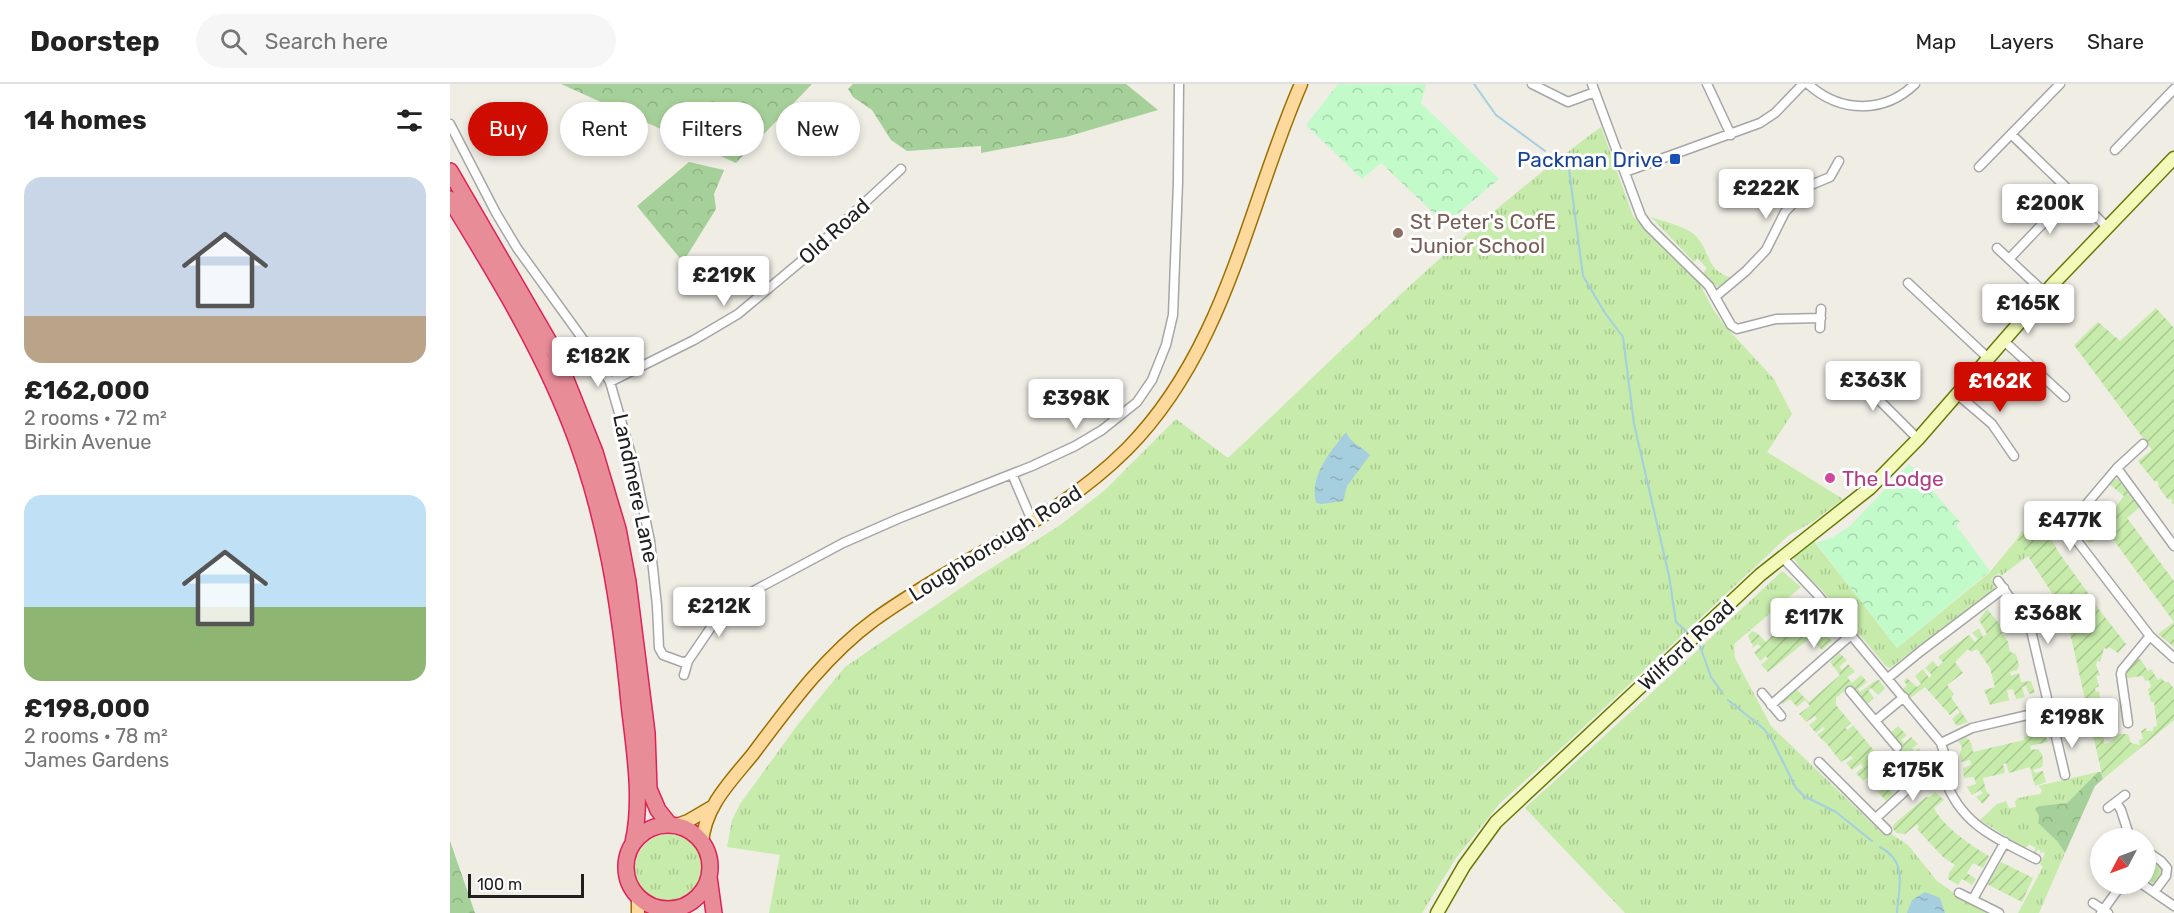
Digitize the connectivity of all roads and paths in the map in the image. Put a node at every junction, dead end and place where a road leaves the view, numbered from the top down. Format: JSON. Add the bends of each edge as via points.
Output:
{"nodes":[{"id":1,"x":1179,"y":84,"type":"edge"},
{"id":2,"x":1301,"y":84,"type":"edge"},
{"id":3,"x":1532,"y":84,"type":"edge"},
{"id":4,"x":1707,"y":84,"type":"edge"},
{"id":5,"x":1803,"y":84,"type":"edge"},
{"id":6,"x":1808,"y":84,"type":"edge"},
{"id":7,"x":1915,"y":84,"type":"edge"},
{"id":8,"x":2060,"y":84,"type":"edge"},
{"id":9,"x":1594,"y":88,"type":"edge"},
{"id":10,"x":2174,"y":89,"type":"edge"},
{"id":11,"x":450,"y":124,"type":"edge"},
{"id":12,"x":2011,"y":134,"type":"junction"},
{"id":13,"x":1731,"y":135,"type":"junction"},
{"id":14,"x":2117,"y":144,"type":"dead end"},
{"id":15,"x":2174,"y":158,"type":"edge"},
{"id":16,"x":1839,"y":161,"type":"dead end"},
{"id":17,"x":1979,"y":167,"type":"dead end"},
{"id":18,"x":901,"y":169,"type":"dead end"},
{"id":19,"x":450,"y":171,"type":"edge"},
{"id":20,"x":1625,"y":172,"type":"junction"},
{"id":21,"x":1799,"y":177,"type":"dead end"},
{"id":22,"x":1811,"y":185,"type":"junction"},
{"id":23,"x":2072,"y":193,"type":"junction"},
{"id":24,"x":450,"y":199,"type":"edge"},
{"id":25,"x":2107,"y":226,"type":"junction"},
{"id":26,"x":1997,"y":248,"type":"dead end"},
{"id":27,"x":2009,"y":259,"type":"junction"},
{"id":28,"x":1908,"y":283,"type":"dead end"},
{"id":29,"x":2045,"y":293,"type":"junction"},
{"id":30,"x":1715,"y":297,"type":"junction"},
{"id":31,"x":1820,"y":328,"type":"dead end"},
{"id":32,"x":2004,"y":340,"type":"junction"},
{"id":33,"x":1988,"y":358,"type":"junction"},
{"id":34,"x":1851,"y":367,"type":"dead end"},
{"id":35,"x":610,"y":382,"type":"junction"},
{"id":36,"x":1957,"y":394,"type":"junction"},
{"id":37,"x":2065,"y":397,"type":"dead end"},
{"id":38,"x":1918,"y":439,"type":"junction"},
{"id":39,"x":2143,"y":444,"type":"dead end"},
{"id":40,"x":2014,"y":456,"type":"dead end"},
{"id":41,"x":2117,"y":468,"type":"junction"},
{"id":42,"x":1012,"y":474,"type":"junction"},
{"id":43,"x":1033,"y":523,"type":"junction"},
{"id":44,"x":2174,"y":546,"type":"edge"},
{"id":45,"x":1782,"y":557,"type":"junction"},
{"id":46,"x":1998,"y":581,"type":"dead end"},
{"id":47,"x":2004,"y":588,"type":"junction"},
{"id":48,"x":1851,"y":635,"type":"junction"},
{"id":49,"x":2150,"y":636,"type":"junction"},
{"id":50,"x":2174,"y":657,"type":"edge"},
{"id":51,"x":688,"y":661,"type":"junction"},
{"id":52,"x":684,"y":675,"type":"dead end"},
{"id":53,"x":1888,"y":678,"type":"junction"},
{"id":54,"x":1850,"y":691,"type":"dead end"},
{"id":55,"x":1762,"y":693,"type":"dead end"},
{"id":56,"x":1904,"y":698,"type":"junction"},
{"id":57,"x":1770,"y":705,"type":"junction"},
{"id":58,"x":2049,"y":710,"type":"junction"},
{"id":59,"x":1781,"y":716,"type":"dead end"},
{"id":60,"x":1875,"y":721,"type":"junction"},
{"id":61,"x":2128,"y":723,"type":"dead end"},
{"id":62,"x":1941,"y":743,"type":"junction"},
{"id":63,"x":1897,"y":747,"type":"dead end"},
{"id":64,"x":1819,"y":762,"type":"dead end"},
{"id":65,"x":2065,"y":775,"type":"dead end"},
{"id":66,"x":1943,"y":776,"type":"junction"},
{"id":67,"x":2125,"y":795,"type":"dead end"},
{"id":68,"x":2116,"y":802,"type":"junction"},
{"id":69,"x":713,"y":806,"type":"junction"},
{"id":70,"x":2108,"y":808,"type":"dead end"},
{"id":71,"x":1875,"y":818,"type":"junction"},
{"id":72,"x":672,"y":826,"type":"junction"},
{"id":73,"x":2127,"y":828,"type":"edge"},
{"id":74,"x":1887,"y":830,"type":"dead end"},
{"id":75,"x":2005,"y":842,"type":"junction"},
{"id":76,"x":633,"y":843,"type":"junction"},
{"id":77,"x":702,"y":844,"type":"junction"},
{"id":78,"x":2156,"y":858,"type":"edge"},
{"id":79,"x":2036,"y":859,"type":"dead end"},
{"id":80,"x":709,"y":877,"type":"junction"},
{"id":81,"x":2156,"y":889,"type":"edge"},
{"id":82,"x":1959,"y":893,"type":"dead end"},
{"id":83,"x":2156,"y":893,"type":"edge"},
{"id":84,"x":2116,"y":894,"type":"edge"},
{"id":85,"x":638,"y":897,"type":"junction"},
{"id":86,"x":1973,"y":899,"type":"junction"},
{"id":87,"x":2093,"y":903,"type":"dead end"},
{"id":88,"x":2174,"y":906,"type":"edge"},
{"id":89,"x":669,"y":911,"type":"edge"},
{"id":90,"x":2104,"y":912,"type":"edge"},
{"id":91,"x":638,"y":913,"type":"edge"},
{"id":92,"x":714,"y":913,"type":"edge"},
{"id":93,"x":1437,"y":913,"type":"edge"},
{"id":94,"x":1999,"y":913,"type":"edge"}],
"edges":[{"from":1,"to":42,"type":"street","name":"Loughborough Road","via":[[1174,304],[1166,345],[1152,380],[1137,402],[1102,430]]},
{"from":2,"to":43,"type":"main road","name":"Loughborough Road","via":[[1236,268],[1184,375],[1146,427],[1114,461]]},
{"from":3,"to":9,"type":"street","via":[[1568,102]]},
{"from":4,"to":13,"type":"street"},
{"from":5,"to":13,"type":"street","via":[[1769,118]]},
{"from":6,"to":7,"type":"street","via":[[1833,101],[1860,107],[1888,102]]},
{"from":8,"to":12,"type":"street"},
{"from":9,"to":20,"type":"street"},
{"from":10,"to":14,"type":"street"},
{"from":11,"to":35,"type":"street","name":"Landmere Lane","via":[[517,248]]},
{"from":12,"to":17,"type":"street"},
{"from":12,"to":23,"type":"street"},
{"from":13,"to":20,"type":"street"},
{"from":15,"to":25,"type":"main road","name":"Wilford Road"},
{"from":16,"to":22,"type":"street","via":[[1830,177]]},
{"from":18,"to":35,"type":"street","name":"Old Road","via":[[738,314]]},
{"from":19,"to":72,"type":"highway","via":[[555,352],[595,452],[618,529],[628,582],[647,734],[649,789],[658,810]]},
{"from":20,"to":30,"type":"street","via":[[1643,220],[1702,278]]},
{"from":21,"to":22,"type":"street"},
{"from":22,"to":30,"type":"street","via":[[1783,214],[1769,248]]},
{"from":23,"to":25,"type":"street"},
{"from":23,"to":27,"type":"street"},
{"from":24,"to":76,"type":"highway","via":[[541,359],[571,425],[593,491],[622,630],[638,807]]},
{"from":25,"to":29,"type":"main road","name":"Wilford Road"},
{"from":26,"to":27,"type":"street"},
{"from":27,"to":29,"type":"street"},
{"from":28,"to":33,"type":"street"},
{"from":29,"to":32,"type":"main road","name":"Wilford Road"},
{"from":30,"to":31,"type":"street","via":[[1734,328],[1821,313]]},
{"from":32,"to":33,"type":"main road","name":"Wilford Road"},
{"from":32,"to":37,"type":"street"},
{"from":33,"to":36,"type":"main road","name":"Wilford Road"},
{"from":34,"to":38,"type":"street"},
{"from":35,"to":51,"type":"street","name":"Landmere Lane","via":[[634,465],[650,541],[658,648],[663,655]]},
{"from":36,"to":38,"type":"main road","name":"Wilford Road"},
{"from":36,"to":40,"type":"street","via":[[1992,424]]},
{"from":38,"to":45,"type":"main road","name":"Wilford Road","via":[[1858,498]]},
{"from":39,"to":41,"type":"street"},
{"from":41,"to":44,"type":"street"},
{"from":41,"to":49,"type":"street","via":[[2079,513],[2071,533]]},
{"from":42,"to":43,"type":"street"},
{"from":42,"to":51,"type":"street","name":"Loughborough Road","via":[[843,543],[738,601],[716,620]]},
{"from":43,"to":69,"type":"main road","name":"Loughborough Road","via":[[903,600],[850,640],[793,701]]},
{"from":45,"to":48,"type":"street"},
{"from":45,"to":93,"type":"main road","name":"Wilford Road","via":[[1496,822]]},
{"from":46,"to":47,"type":"street"},
{"from":47,"to":53,"type":"street"},
{"from":47,"to":58,"type":"street","via":[[2030,626]]},
{"from":48,"to":53,"type":"street"},
{"from":48,"to":57,"type":"street"},
{"from":49,"to":50,"type":"street"},
{"from":49,"to":61,"type":"street","via":[[2122,670]]},
{"from":51,"to":52,"type":"street"},
{"from":53,"to":56,"type":"street"},
{"from":54,"to":60,"type":"street"},
{"from":55,"to":57,"type":"street"},
{"from":56,"to":60,"type":"street"},
{"from":56,"to":62,"type":"street"},
{"from":57,"to":59,"type":"street"},
{"from":58,"to":62,"type":"street","via":[[1972,728]]},
{"from":58,"to":65,"type":"street"},
{"from":60,"to":63,"type":"street"},
{"from":62,"to":66,"type":"street","via":[[1945,756]]},
{"from":64,"to":71,"type":"street"},
{"from":66,"to":71,"type":"street","via":[[1914,783]]},
{"from":66,"to":75,"type":"street","via":[[1962,812],[1975,825]]},
{"from":67,"to":68,"type":"street"},
{"from":68,"to":70,"type":"street"},
{"from":68,"to":73,"type":"street"},
{"from":69,"to":72,"type":"main road","name":"Loughborough Road"},
{"from":69,"to":77,"type":"main road","name":"Loughborough Road"},
{"from":71,"to":74,"type":"street"},
{"from":72,"to":76,"type":"highway","via":[[649,830]]},
{"from":72,"to":77,"type":"highway","via":[[687,830]]},
{"from":75,"to":79,"type":"street"},
{"from":75,"to":86,"type":"street"},
{"from":76,"to":85,"type":"highway","via":[[626,871]]},
{"from":77,"to":80,"type":"highway","via":[[709,860]]},
{"from":78,"to":81,"type":"street","via":[[2167,868]]},
{"from":80,"to":89,"type":"highway","via":[[692,902]]},
{"from":80,"to":92,"type":"highway"},
{"from":82,"to":86,"type":"street"},
{"from":83,"to":88,"type":"street"},
{"from":84,"to":90,"type":"street"},
{"from":85,"to":89,"type":"highway"},
{"from":85,"to":91,"type":"main road"},
{"from":86,"to":94,"type":"street"},
{"from":87,"to":90,"type":"street"}]}
